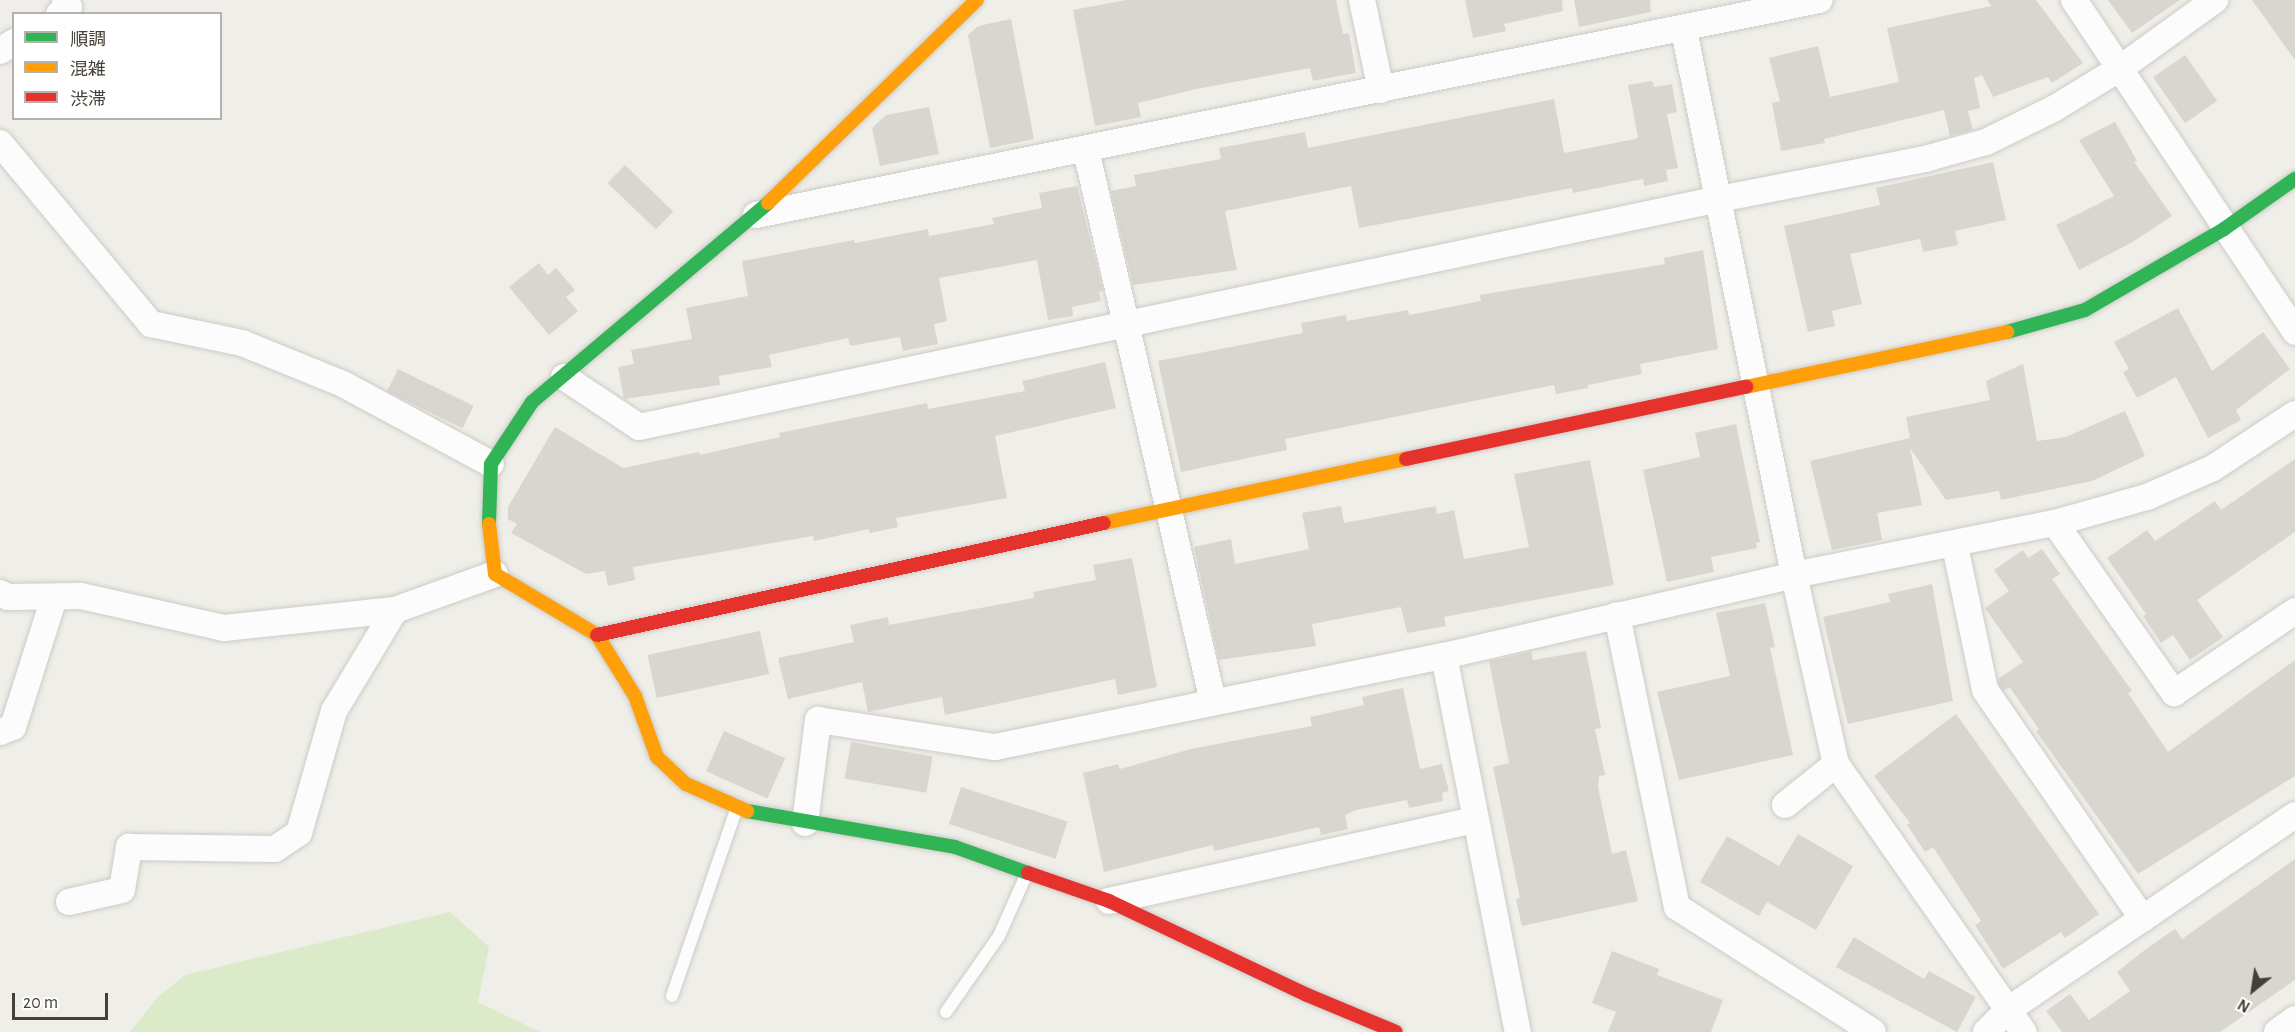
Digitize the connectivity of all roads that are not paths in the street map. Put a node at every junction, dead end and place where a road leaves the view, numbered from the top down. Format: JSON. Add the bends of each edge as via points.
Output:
{"nodes":[{"id":1,"x":65,"y":0,"type":"edge"},
{"id":2,"x":977,"y":0,"type":"edge"},
{"id":3,"x":1362,"y":0,"type":"edge"},
{"id":4,"x":1819,"y":0,"type":"edge"},
{"id":5,"x":2074,"y":0,"type":"edge"},
{"id":6,"x":2215,"y":0,"type":"edge"},
{"id":7,"x":62,"y":12,"type":"edge"},
{"id":8,"x":1684,"y":30,"type":"junction"},
{"id":9,"x":2122,"y":67,"type":"junction"},
{"id":10,"x":1381,"y":90,"type":"junction"},
{"id":11,"x":0,"y":144,"type":"edge"},
{"id":12,"x":1086,"y":150,"type":"junction"},
{"id":13,"x":2295,"y":179,"type":"edge"},
{"id":14,"x":1719,"y":199,"type":"junction"},
{"id":15,"x":756,"y":214,"type":"junction"},
{"id":16,"x":2224,"y":229,"type":"junction"},
{"id":17,"x":1127,"y":326,"type":"junction"},
{"id":18,"x":2295,"y":332,"type":"edge"},
{"id":19,"x":564,"y":377,"type":"junction"},
{"id":20,"x":1756,"y":385,"type":"junction"},
{"id":21,"x":2295,"y":414,"type":"edge"},
{"id":22,"x":491,"y":464,"type":"junction"},
{"id":23,"x":1168,"y":509,"type":"junction"},
{"id":24,"x":2055,"y":523,"type":"junction"},
{"id":25,"x":1955,"y":546,"type":"junction"},
{"id":26,"x":495,"y":574,"type":"junction"},
{"id":27,"x":1794,"y":575,"type":"junction"},
{"id":28,"x":0,"y":592,"type":"edge"},
{"id":29,"x":54,"y":598,"type":"junction"},
{"id":30,"x":395,"y":610,"type":"junction"},
{"id":31,"x":2295,"y":611,"type":"edge"},
{"id":32,"x":1617,"y":615,"type":"junction"},
{"id":33,"x":597,"y":635,"type":"junction"},
{"id":34,"x":1444,"y":656,"type":"junction"},
{"id":35,"x":1213,"y":702,"type":"junction"},
{"id":36,"x":0,"y":732,"type":"edge"},
{"id":37,"x":1836,"y":764,"type":"junction"},
{"id":38,"x":1785,"y":804,"type":"dead end"},
{"id":39,"x":736,"y":809,"type":"junction"},
{"id":40,"x":2295,"y":815,"type":"edge"},
{"id":41,"x":1474,"y":820,"type":"junction"},
{"id":42,"x":805,"y":823,"type":"junction"},
{"id":43,"x":1027,"y":872,"type":"junction"},
{"id":44,"x":1109,"y":901,"type":"junction"},
{"id":45,"x":69,"y":902,"type":"dead end"},
{"id":46,"x":2143,"y":920,"type":"junction"},
{"id":47,"x":672,"y":996,"type":"dead end"},
{"id":48,"x":2008,"y":1010,"type":"junction"},
{"id":49,"x":946,"y":1012,"type":"dead end"},
{"id":50,"x":2295,"y":1019,"type":"edge"},
{"id":51,"x":1396,"y":1032,"type":"edge"},
{"id":52,"x":1518,"y":1032,"type":"edge"},
{"id":53,"x":1873,"y":1032,"type":"edge"},
{"id":54,"x":1986,"y":1032,"type":"edge"},
{"id":55,"x":2024,"y":1032,"type":"edge"},
{"id":56,"x":2277,"y":1032,"type":"edge"}],
"edges":[{"from":1,"to":7,"type":"street","via":[[69,7]]},
{"from":2,"to":15,"type":"street"},
{"from":3,"to":10,"type":"street"},
{"from":4,"to":8,"type":"street"},
{"from":5,"to":9,"type":"street"},
{"from":6,"to":9,"type":"street"},
{"from":8,"to":10,"type":"street"},
{"from":8,"to":14,"type":"street"},
{"from":9,"to":14,"type":"street","via":[[2055,108],[1986,142],[1925,159]]},
{"from":9,"to":16,"type":"street"},
{"from":10,"to":12,"type":"street"},
{"from":11,"to":22,"type":"street","via":[[151,324],[242,343],[343,384]]},
{"from":12,"to":15,"type":"street"},
{"from":12,"to":17,"type":"street"},
{"from":13,"to":16,"type":"street"},
{"from":14,"to":17,"type":"street"},
{"from":14,"to":20,"type":"street"},
{"from":15,"to":19,"type":"street"},
{"from":16,"to":18,"type":"street"},
{"from":16,"to":20,"type":"street","via":[[2085,310],[2016,330]]},
{"from":17,"to":19,"type":"street","via":[[639,427]]},
{"from":17,"to":23,"type":"street"},
{"from":19,"to":22,"type":"street","via":[[532,402]]},
{"from":20,"to":23,"type":"street"},
{"from":20,"to":27,"type":"street"},
{"from":21,"to":24,"type":"street","via":[[2213,468],[2147,497]]},
{"from":22,"to":26,"type":"street","via":[[488,541]]},
{"from":23,"to":33,"type":"street"},
{"from":23,"to":35,"type":"street"},
{"from":24,"to":25,"type":"street"},
{"from":24,"to":31,"type":"street","via":[[2174,693]]},
{"from":25,"to":27,"type":"street"},
{"from":25,"to":46,"type":"street","via":[[1985,690]]},
{"from":26,"to":30,"type":"street"},
{"from":26,"to":33,"type":"street"},
{"from":27,"to":32,"type":"street"},
{"from":27,"to":37,"type":"street"},
{"from":28,"to":29,"type":"street","via":[[8,597]]},
{"from":29,"to":30,"type":"street","via":[[81,596],[224,628]]},
{"from":29,"to":36,"type":"street","via":[[14,727]]},
{"from":30,"to":45,"type":"street","via":[[334,711],[299,833],[275,849],[129,847],[122,890]]},
{"from":32,"to":34,"type":"street"},
{"from":32,"to":53,"type":"street","via":[[1677,907]]},
{"from":33,"to":39,"type":"street","via":[[635,696],[657,757],[686,784]]},
{"from":34,"to":35,"type":"street"},
{"from":34,"to":41,"type":"street"},
{"from":35,"to":42,"type":"street","via":[[995,747],[818,720]]},
{"from":37,"to":38,"type":"street"},
{"from":37,"to":48,"type":"street"},
{"from":39,"to":42,"type":"street"},
{"from":39,"to":47,"type":"lane"},
{"from":40,"to":46,"type":"street"},
{"from":41,"to":44,"type":"street"},
{"from":41,"to":52,"type":"street"},
{"from":42,"to":43,"type":"street","via":[[955,847]]},
{"from":43,"to":44,"type":"street"},
{"from":43,"to":49,"type":"lane","via":[[999,936]]},
{"from":44,"to":51,"type":"street"},
{"from":46,"to":48,"type":"street"},
{"from":48,"to":54,"type":"street"},
{"from":48,"to":55,"type":"street"},
{"from":50,"to":56,"type":"street"}]}
